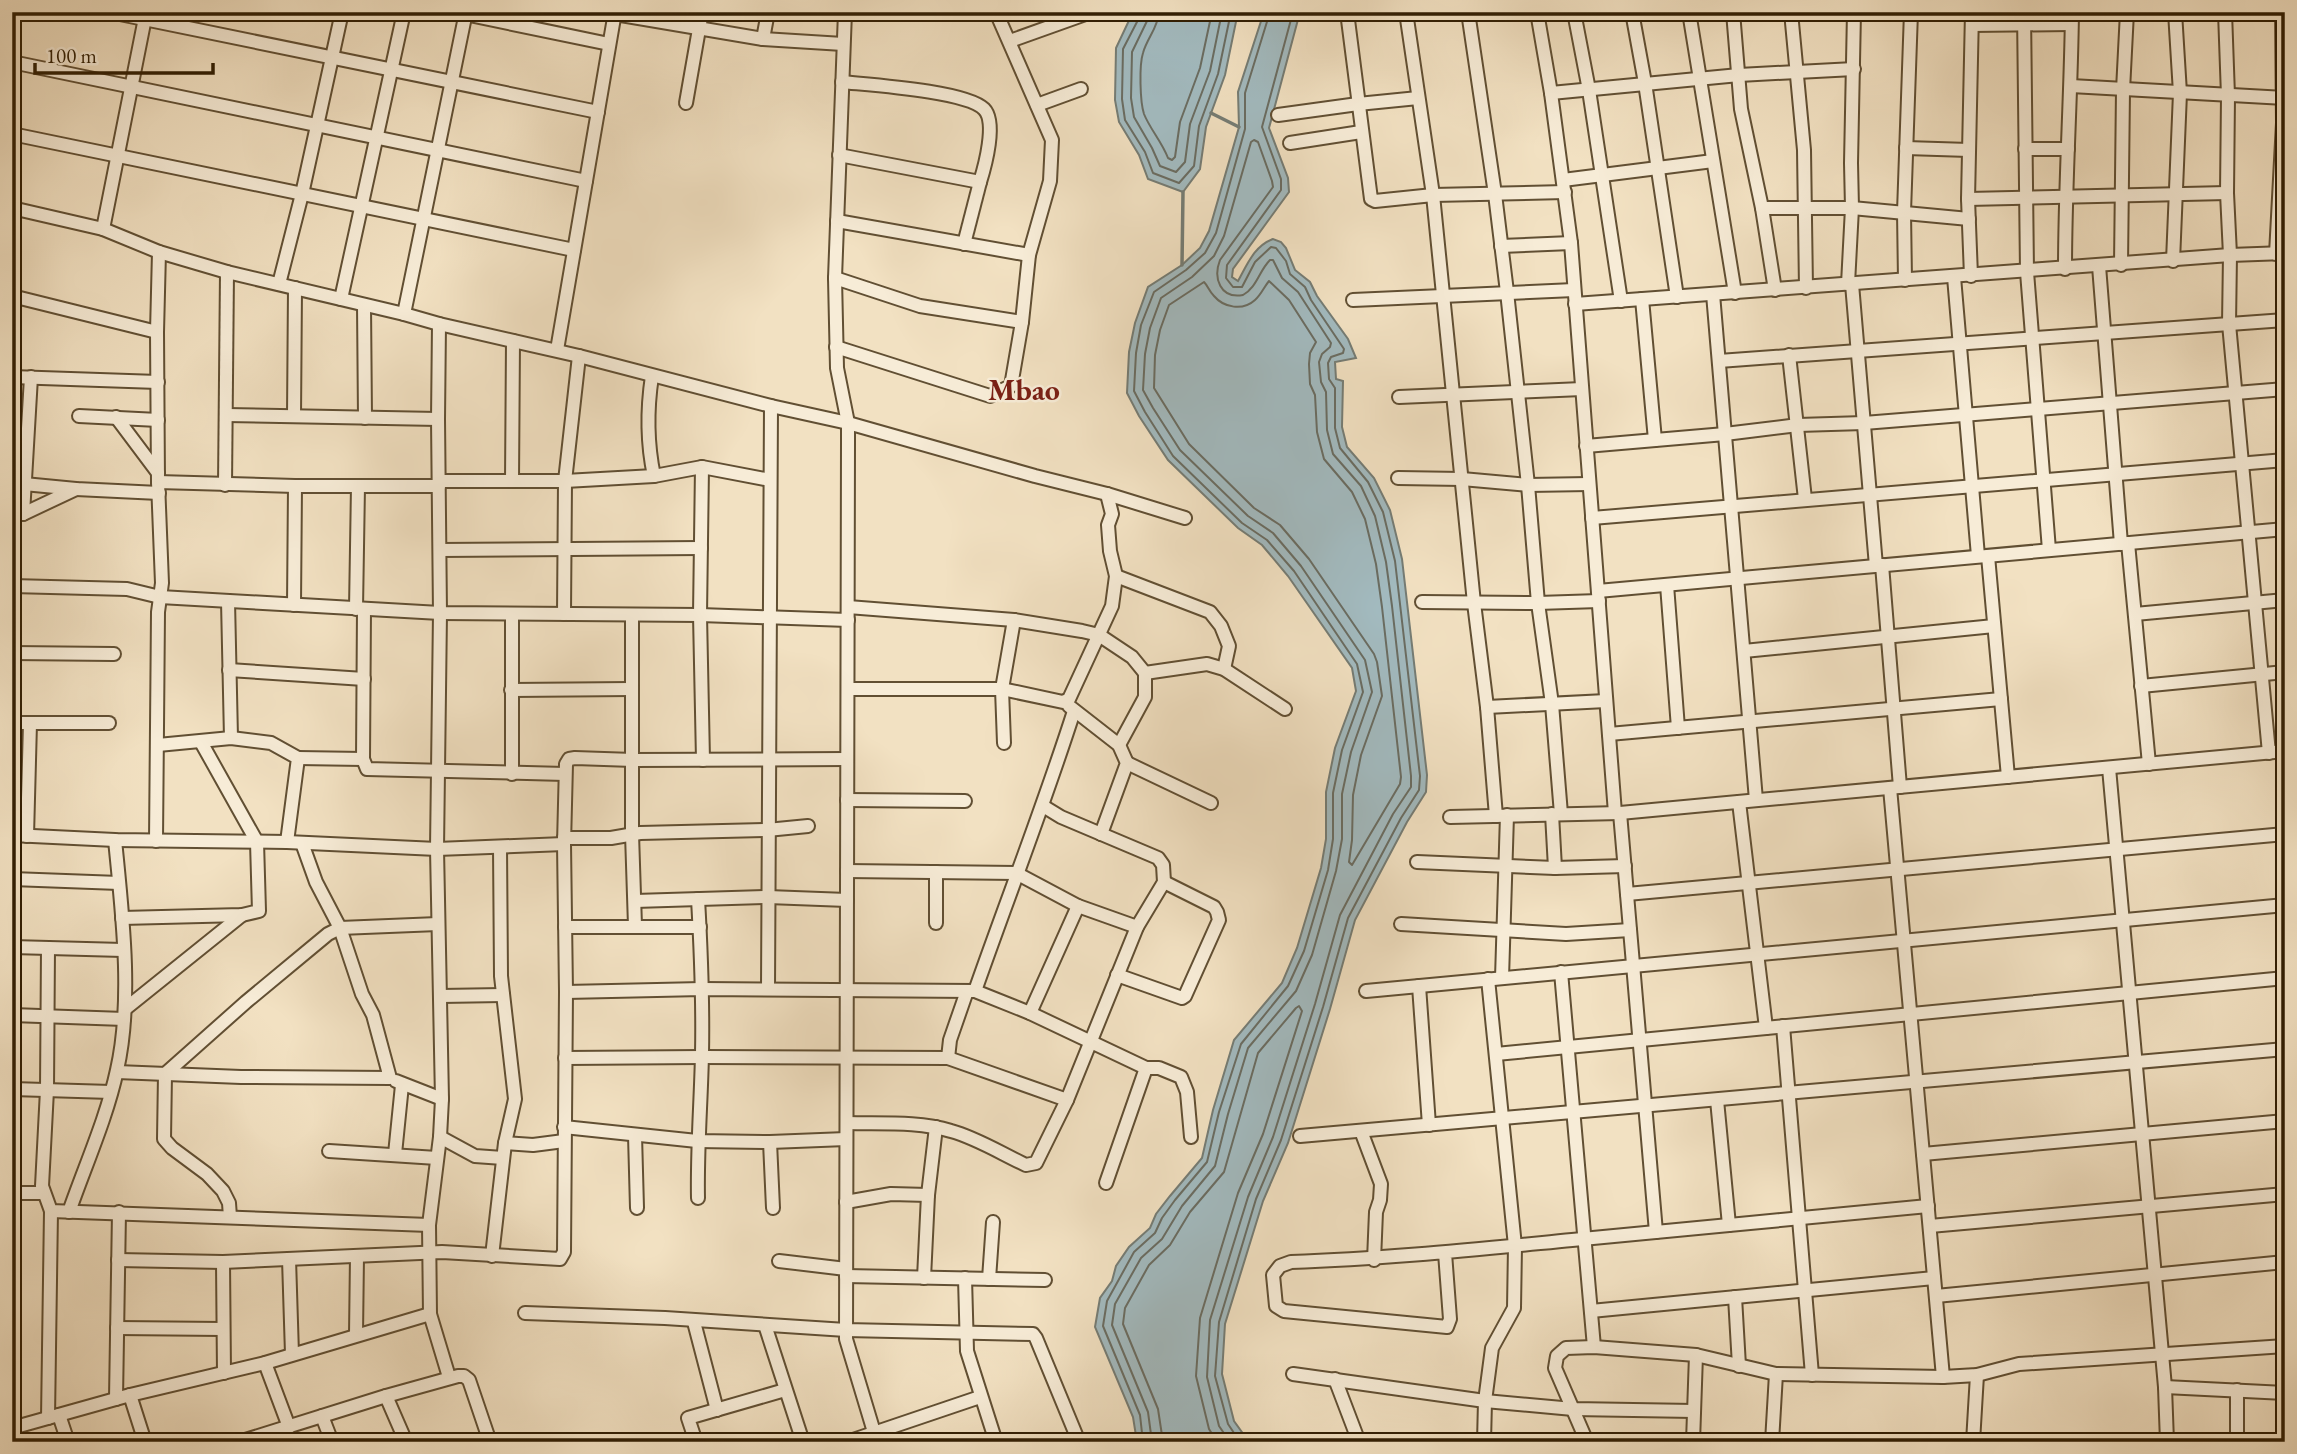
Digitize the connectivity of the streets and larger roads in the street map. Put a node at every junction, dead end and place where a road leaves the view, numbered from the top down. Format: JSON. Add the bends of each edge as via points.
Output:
{"nodes":[{"id":1,"x":110,"y":12,"type":"edge"},
{"id":2,"x":342,"y":12,"type":"edge"},
{"id":3,"x":404,"y":12,"type":"edge"},
{"id":4,"x":702,"y":12,"type":"edge"},
{"id":5,"x":768,"y":12,"type":"edge"},
{"id":6,"x":845,"y":12,"type":"edge"},
{"id":7,"x":996,"y":12,"type":"edge"},
{"id":8,"x":1091,"y":12,"type":"edge"},
{"id":9,"x":1347,"y":12,"type":"edge"},
{"id":10,"x":1406,"y":12,"type":"edge"},
{"id":11,"x":1468,"y":12,"type":"edge"},
{"id":12,"x":1537,"y":12,"type":"edge"},
{"id":13,"x":1574,"y":12,"type":"edge"},
{"id":14,"x":1632,"y":12,"type":"edge"},
{"id":15,"x":1689,"y":12,"type":"edge"},
{"id":16,"x":1733,"y":12,"type":"edge"},
{"id":17,"x":1791,"y":12,"type":"edge"},
{"id":18,"x":1854,"y":12,"type":"edge"},
{"id":19,"x":1912,"y":12,"type":"edge"},
{"id":20,"x":2127,"y":12,"type":"edge"},
{"id":21,"x":2175,"y":12,"type":"edge"},
{"id":22,"x":2225,"y":12,"type":"edge"},
{"id":23,"x":2282,"y":12,"type":"edge"},
{"id":24,"x":462,"y":13,"type":"edge"},
{"id":25,"x":615,"y":13,"type":"edge"},
{"id":26,"x":145,"y":16,"type":"edge"},
{"id":27,"x":2071,"y":18,"type":"edge"},
{"id":28,"x":1972,"y":19,"type":"edge"},
{"id":29,"x":2024,"y":19,"type":"edge"},
{"id":30,"x":699,"y":29,"type":"junction"},
{"id":31,"x":763,"y":38,"type":"junction"},
{"id":32,"x":1010,"y":41,"type":"junction"},
{"id":33,"x":609,"y":44,"type":"junction"},
{"id":34,"x":844,"y":44,"type":"junction"},
{"id":35,"x":332,"y":58,"type":"junction"},
{"id":36,"x":12,"y":62,"type":"edge"},
{"id":37,"x":1854,"y":69,"type":"junction"},
{"id":38,"x":392,"y":70,"type":"junction"},
{"id":39,"x":1797,"y":71,"type":"junction"},
{"id":40,"x":1739,"y":75,"type":"junction"},
{"id":41,"x":1700,"y":79,"type":"junction"},
{"id":42,"x":452,"y":82,"type":"junction"},
{"id":43,"x":842,"y":82,"type":"junction"},
{"id":44,"x":1645,"y":83,"type":"junction"},
{"id":45,"x":2071,"y":86,"type":"junction"},
{"id":46,"x":131,"y":87,"type":"junction"},
{"id":47,"x":1081,"y":89,"type":"dead end"},
{"id":48,"x":1589,"y":90,"type":"junction"},
{"id":49,"x":2123,"y":90,"type":"junction"},
{"id":50,"x":1551,"y":93,"type":"junction"},
{"id":51,"x":2180,"y":93,"type":"junction"},
{"id":52,"x":2228,"y":96,"type":"junction"},
{"id":53,"x":1418,"y":98,"type":"junction"},
{"id":54,"x":2284,"y":98,"type":"edge"},
{"id":55,"x":686,"y":103,"type":"dead end"},
{"id":56,"x":1358,"y":104,"type":"junction"},
{"id":57,"x":1037,"y":105,"type":"junction"},
{"id":58,"x":598,"y":112,"type":"junction"},
{"id":59,"x":1278,"y":115,"type":"dead end"},
{"id":60,"x":2284,"y":123,"type":"edge"},
{"id":61,"x":317,"y":125,"type":"junction"},
{"id":62,"x":1361,"y":132,"type":"junction"},
{"id":63,"x":12,"y":134,"type":"edge"},
{"id":64,"x":377,"y":138,"type":"junction"},
{"id":65,"x":1290,"y":143,"type":"dead end"},
{"id":66,"x":1906,"y":148,"type":"junction"},
{"id":67,"x":2025,"y":149,"type":"junction"},
{"id":68,"x":2068,"y":149,"type":"junction"},
{"id":69,"x":438,"y":150,"type":"junction"},
{"id":70,"x":1969,"y":150,"type":"junction"},
{"id":71,"x":117,"y":155,"type":"junction"},
{"id":72,"x":839,"y":155,"type":"junction"},
{"id":73,"x":1713,"y":161,"type":"junction"},
{"id":74,"x":1658,"y":169,"type":"junction"},
{"id":75,"x":1601,"y":176,"type":"junction"},
{"id":76,"x":586,"y":181,"type":"junction"},
{"id":77,"x":980,"y":182,"type":"junction"},
{"id":78,"x":1564,"y":186,"type":"junction"},
{"id":79,"x":2227,"y":193,"type":"junction"},
{"id":80,"x":302,"y":194,"type":"junction"},
{"id":81,"x":1495,"y":194,"type":"junction"},
{"id":82,"x":2123,"y":194,"type":"junction"},
{"id":83,"x":2174,"y":194,"type":"junction"},
{"id":84,"x":1433,"y":195,"type":"junction"},
{"id":85,"x":2065,"y":195,"type":"junction"},
{"id":86,"x":1968,"y":199,"type":"junction"},
{"id":87,"x":2026,"y":199,"type":"junction"},
{"id":88,"x":361,"y":207,"type":"junction"},
{"id":89,"x":12,"y":208,"type":"edge"},
{"id":90,"x":1762,"y":208,"type":"junction"},
{"id":91,"x":1852,"y":208,"type":"junction"},
{"id":92,"x":1806,"y":209,"type":"junction"},
{"id":93,"x":1904,"y":212,"type":"junction"},
{"id":94,"x":423,"y":219,"type":"junction"},
{"id":95,"x":1969,"y":219,"type":"junction"},
{"id":96,"x":837,"y":221,"type":"junction"},
{"id":97,"x":103,"y":229,"type":"junction"},
{"id":98,"x":1571,"y":243,"type":"junction"},
{"id":99,"x":964,"y":244,"type":"junction"},
{"id":100,"x":1501,"y":246,"type":"junction"},
{"id":101,"x":574,"y":250,"type":"junction"},
{"id":102,"x":159,"y":252,"type":"junction"},
{"id":103,"x":2280,"y":253,"type":"edge"},
{"id":104,"x":2230,"y":255,"type":"junction"},
{"id":105,"x":1029,"y":256,"type":"junction"},
{"id":106,"x":2173,"y":261,"type":"junction"},
{"id":107,"x":2121,"y":265,"type":"junction"},
{"id":108,"x":2099,"y":266,"type":"junction"},
{"id":109,"x":2065,"y":269,"type":"junction"},
{"id":110,"x":227,"y":272,"type":"junction"},
{"id":111,"x":2028,"y":272,"type":"junction"},
{"id":112,"x":1972,"y":276,"type":"junction"},
{"id":113,"x":1955,"y":277,"type":"junction"},
{"id":114,"x":835,"y":278,"type":"junction"},
{"id":115,"x":1905,"y":280,"type":"junction"},
{"id":116,"x":279,"y":284,"type":"junction"},
{"id":117,"x":1850,"y":284,"type":"junction"},
{"id":118,"x":295,"y":288,"type":"junction"},
{"id":119,"x":1805,"y":288,"type":"junction"},
{"id":120,"x":1574,"y":289,"type":"junction"},
{"id":121,"x":1775,"y":290,"type":"junction"},
{"id":122,"x":1507,"y":292,"type":"junction"},
{"id":123,"x":1735,"y":293,"type":"junction"},
{"id":124,"x":1713,"y":294,"type":"junction"},
{"id":125,"x":1443,"y":295,"type":"junction"},
{"id":126,"x":12,"y":296,"type":"edge"},
{"id":127,"x":1677,"y":297,"type":"junction"},
{"id":128,"x":341,"y":299,"type":"junction"},
{"id":129,"x":1642,"y":299,"type":"junction"},
{"id":130,"x":1353,"y":300,"type":"dead end"},
{"id":131,"x":1621,"y":301,"type":"junction"},
{"id":132,"x":1575,"y":304,"type":"junction"},
{"id":133,"x":364,"y":305,"type":"junction"},
{"id":134,"x":404,"y":314,"type":"junction"},
{"id":135,"x":2285,"y":320,"type":"edge"},
{"id":136,"x":1022,"y":322,"type":"junction"},
{"id":137,"x":439,"y":324,"type":"junction"},
{"id":138,"x":2229,"y":324,"type":"junction"},
{"id":139,"x":157,"y":332,"type":"junction"},
{"id":140,"x":2105,"y":333,"type":"junction"},
{"id":141,"x":2033,"y":338,"type":"junction"},
{"id":142,"x":513,"y":341,"type":"junction"},
{"id":143,"x":1960,"y":343,"type":"junction"},
{"id":144,"x":836,"y":347,"type":"junction"},
{"id":145,"x":556,"y":351,"type":"junction"},
{"id":146,"x":1857,"y":351,"type":"junction"},
{"id":147,"x":1788,"y":355,"type":"junction"},
{"id":148,"x":579,"y":356,"type":"junction"},
{"id":149,"x":1719,"y":361,"type":"junction"},
{"id":150,"x":652,"y":376,"type":"junction"},
{"id":151,"x":12,"y":377,"type":"edge"},
{"id":152,"x":31,"y":377,"type":"junction"},
{"id":153,"x":158,"y":382,"type":"junction"},
{"id":154,"x":1582,"y":389,"type":"junction"},
{"id":155,"x":2285,"y":389,"type":"edge"},
{"id":156,"x":1518,"y":391,"type":"junction"},
{"id":157,"x":1454,"y":393,"type":"junction"},
{"id":158,"x":2235,"y":393,"type":"junction"},
{"id":159,"x":1399,"y":397,"type":"dead end"},
{"id":160,"x":2110,"y":403,"type":"junction"},
{"id":161,"x":771,"y":406,"type":"junction"},
{"id":162,"x":2038,"y":409,"type":"junction"},
{"id":163,"x":226,"y":415,"type":"junction"},
{"id":164,"x":1966,"y":415,"type":"junction"},
{"id":165,"x":79,"y":416,"type":"dead end"},
{"id":166,"x":294,"y":416,"type":"junction"},
{"id":167,"x":116,"y":418,"type":"junction"},
{"id":168,"x":365,"y":418,"type":"junction"},
{"id":169,"x":438,"y":419,"type":"junction"},
{"id":170,"x":158,"y":420,"type":"junction"},
{"id":171,"x":848,"y":423,"type":"junction"},
{"id":172,"x":1864,"y":423,"type":"junction"},
{"id":173,"x":1798,"y":425,"type":"junction"},
{"id":174,"x":1725,"y":435,"type":"junction"},
{"id":175,"x":1655,"y":440,"type":"junction"},
{"id":176,"x":1586,"y":446,"type":"junction"},
{"id":177,"x":2285,"y":460,"type":"edge"},
{"id":178,"x":2242,"y":464,"type":"junction"},
{"id":179,"x":702,"y":467,"type":"junction"},
{"id":180,"x":2116,"y":474,"type":"junction"},
{"id":181,"x":654,"y":476,"type":"junction"},
{"id":182,"x":1398,"y":478,"type":"dead end"},
{"id":183,"x":1462,"y":479,"type":"junction"},
{"id":184,"x":770,"y":480,"type":"junction"},
{"id":185,"x":2044,"y":480,"type":"junction"},
{"id":186,"x":512,"y":481,"type":"junction"},
{"id":187,"x":565,"y":481,"type":"junction"},
{"id":188,"x":158,"y":483,"type":"junction"},
{"id":189,"x":24,"y":484,"type":"junction"},
{"id":190,"x":439,"y":484,"type":"junction"},
{"id":191,"x":1589,"y":484,"type":"junction"},
{"id":192,"x":225,"y":485,"type":"junction"},
{"id":193,"x":1528,"y":485,"type":"junction"},
{"id":194,"x":295,"y":486,"type":"junction"},
{"id":195,"x":358,"y":486,"type":"junction"},
{"id":196,"x":1972,"y":486,"type":"junction"},
{"id":197,"x":76,"y":489,"type":"junction"},
{"id":198,"x":1107,"y":494,"type":"junction"},
{"id":199,"x":1870,"y":495,"type":"junction"},
{"id":200,"x":1805,"y":499,"type":"junction"},
{"id":201,"x":1731,"y":506,"type":"junction"},
{"id":202,"x":18,"y":514,"type":"edge"},
{"id":203,"x":1185,"y":517,"type":"dead end"},
{"id":204,"x":1592,"y":518,"type":"junction"},
{"id":205,"x":2285,"y":529,"type":"edge"},
{"id":206,"x":2248,"y":532,"type":"junction"},
{"id":207,"x":2124,"y":543,"type":"junction"},
{"id":208,"x":701,"y":548,"type":"junction"},
{"id":209,"x":440,"y":550,"type":"junction"},
{"id":210,"x":564,"y":550,"type":"junction"},
{"id":211,"x":2049,"y":550,"type":"junction"},
{"id":212,"x":1983,"y":556,"type":"junction"},
{"id":213,"x":1879,"y":566,"type":"junction"},
{"id":214,"x":1116,"y":576,"type":"junction"},
{"id":215,"x":1737,"y":578,"type":"junction"},
{"id":216,"x":1667,"y":585,"type":"junction"},
{"id":217,"x":12,"y":586,"type":"edge"},
{"id":218,"x":1598,"y":596,"type":"junction"},
{"id":219,"x":160,"y":597,"type":"junction"},
{"id":220,"x":2285,"y":600,"type":"edge"},
{"id":221,"x":228,"y":601,"type":"junction"},
{"id":222,"x":1422,"y":602,"type":"dead end"},
{"id":223,"x":1474,"y":603,"type":"junction"},
{"id":224,"x":1538,"y":603,"type":"junction"},
{"id":225,"x":2255,"y":603,"type":"junction"},
{"id":226,"x":293,"y":605,"type":"junction"},
{"id":227,"x":360,"y":609,"type":"junction"},
{"id":228,"x":440,"y":613,"type":"junction"},
{"id":229,"x":512,"y":614,"type":"junction"},
{"id":230,"x":564,"y":614,"type":"junction"},
{"id":231,"x":848,"y":614,"type":"junction"},
{"id":232,"x":2134,"y":614,"type":"junction"},
{"id":233,"x":632,"y":615,"type":"junction"},
{"id":234,"x":700,"y":615,"type":"junction"},
{"id":235,"x":769,"y":617,"type":"junction"},
{"id":236,"x":1014,"y":620,"type":"junction"},
{"id":237,"x":1994,"y":626,"type":"junction"},
{"id":238,"x":1099,"y":635,"type":"junction"},
{"id":239,"x":1888,"y":636,"type":"junction"},
{"id":240,"x":1744,"y":652,"type":"junction"},
{"id":241,"x":12,"y":653,"type":"edge"},
{"id":242,"x":114,"y":654,"type":"dead end"},
{"id":243,"x":1224,"y":669,"type":"junction"},
{"id":244,"x":229,"y":670,"type":"junction"},
{"id":245,"x":2285,"y":672,"type":"edge"},
{"id":246,"x":1145,"y":673,"type":"junction"},
{"id":247,"x":2262,"y":674,"type":"junction"},
{"id":248,"x":364,"y":679,"type":"junction"},
{"id":249,"x":2141,"y":685,"type":"junction"},
{"id":250,"x":632,"y":689,"type":"junction"},
{"id":251,"x":848,"y":689,"type":"junction"},
{"id":252,"x":1002,"y":689,"type":"junction"},
{"id":253,"x":511,"y":690,"type":"junction"},
{"id":254,"x":2001,"y":699,"type":"junction"},
{"id":255,"x":1606,"y":701,"type":"junction"},
{"id":256,"x":1063,"y":702,"type":"junction"},
{"id":257,"x":1552,"y":704,"type":"junction"},
{"id":258,"x":1487,"y":707,"type":"junction"},
{"id":259,"x":1894,"y":708,"type":"junction"},
{"id":260,"x":1285,"y":709,"type":"dead end"},
{"id":261,"x":1074,"y":711,"type":"junction"},
{"id":262,"x":1750,"y":721,"type":"junction"},
{"id":263,"x":12,"y":723,"type":"edge"},
{"id":264,"x":30,"y":723,"type":"junction"},
{"id":265,"x":109,"y":723,"type":"dead end"},
{"id":266,"x":1678,"y":728,"type":"junction"},
{"id":267,"x":1609,"y":734,"type":"junction"},
{"id":268,"x":231,"y":738,"type":"junction"},
{"id":269,"x":201,"y":742,"type":"junction"},
{"id":270,"x":1004,"y":743,"type":"dead end"},
{"id":271,"x":158,"y":745,"type":"junction"},
{"id":272,"x":1119,"y":745,"type":"junction"},
{"id":273,"x":2285,"y":751,"type":"edge"},
{"id":274,"x":2269,"y":753,"type":"junction"},
{"id":275,"x":298,"y":758,"type":"junction"},
{"id":276,"x":363,"y":759,"type":"junction"},
{"id":277,"x":768,"y":759,"type":"junction"},
{"id":278,"x":847,"y":759,"type":"junction"},
{"id":279,"x":633,"y":760,"type":"junction"},
{"id":280,"x":703,"y":760,"type":"junction"},
{"id":281,"x":1127,"y":763,"type":"junction"},
{"id":282,"x":2149,"y":764,"type":"junction"},
{"id":283,"x":2109,"y":768,"type":"junction"},
{"id":284,"x":438,"y":771,"type":"junction"},
{"id":285,"x":512,"y":774,"type":"junction"},
{"id":286,"x":565,"y":774,"type":"junction"},
{"id":287,"x":2007,"y":777,"type":"junction"},
{"id":288,"x":1895,"y":787,"type":"junction"},
{"id":289,"x":847,"y":800,"type":"junction"},
{"id":290,"x":965,"y":800,"type":"dead end"},
{"id":291,"x":1756,"y":800,"type":"junction"},
{"id":292,"x":1739,"y":802,"type":"junction"},
{"id":293,"x":1211,"y":803,"type":"dead end"},
{"id":294,"x":1043,"y":806,"type":"junction"},
{"id":295,"x":1618,"y":813,"type":"junction"},
{"id":296,"x":1557,"y":814,"type":"junction"},
{"id":297,"x":1502,"y":815,"type":"junction"},
{"id":298,"x":1450,"y":817,"type":"dead end"},
{"id":299,"x":808,"y":827,"type":"dead end"},
{"id":300,"x":768,"y":830,"type":"junction"},
{"id":301,"x":632,"y":834,"type":"junction"},
{"id":302,"x":1101,"y":834,"type":"junction"},
{"id":303,"x":2285,"y":834,"type":"edge"},
{"id":304,"x":12,"y":835,"type":"edge"},
{"id":305,"x":27,"y":836,"type":"junction"},
{"id":306,"x":115,"y":840,"type":"junction"},
{"id":307,"x":156,"y":841,"type":"junction"},
{"id":308,"x":564,"y":841,"type":"junction"},
{"id":309,"x":257,"y":842,"type":"junction"},
{"id":310,"x":287,"y":842,"type":"junction"},
{"id":311,"x":302,"y":843,"type":"junction"},
{"id":312,"x":500,"y":847,"type":"junction"},
{"id":313,"x":437,"y":849,"type":"junction"},
{"id":314,"x":2116,"y":849,"type":"junction"},
{"id":315,"x":1417,"y":862,"type":"dead end"},
{"id":316,"x":1506,"y":866,"type":"junction"},
{"id":317,"x":1625,"y":866,"type":"junction"},
{"id":318,"x":1555,"y":868,"type":"junction"},
{"id":319,"x":1897,"y":869,"type":"junction"},
{"id":320,"x":847,"y":871,"type":"junction"},
{"id":321,"x":936,"y":872,"type":"junction"},
{"id":322,"x":1016,"y":873,"type":"junction"},
{"id":323,"x":12,"y":879,"type":"edge"},
{"id":324,"x":1164,"y":882,"type":"junction"},
{"id":325,"x":119,"y":883,"type":"junction"},
{"id":326,"x":1749,"y":883,"type":"junction"},
{"id":327,"x":1627,"y":894,"type":"junction"},
{"id":328,"x":768,"y":897,"type":"junction"},
{"id":329,"x":698,"y":899,"type":"junction"},
{"id":330,"x":847,"y":900,"type":"junction"},
{"id":331,"x":635,"y":901,"type":"junction"},
{"id":332,"x":2285,"y":905,"type":"edge"},
{"id":333,"x":1078,"y":906,"type":"junction"},
{"id":334,"x":242,"y":915,"type":"junction"},
{"id":335,"x":122,"y":918,"type":"junction"},
{"id":336,"x":2123,"y":920,"type":"junction"},
{"id":337,"x":936,"y":923,"type":"dead end"},
{"id":338,"x":1401,"y":923,"type":"dead end"},
{"id":339,"x":438,"y":924,"type":"junction"},
{"id":340,"x":635,"y":926,"type":"junction"},
{"id":341,"x":565,"y":927,"type":"junction"},
{"id":342,"x":700,"y":927,"type":"junction"},
{"id":343,"x":1137,"y":927,"type":"junction"},
{"id":344,"x":340,"y":928,"type":"junction"},
{"id":345,"x":1503,"y":930,"type":"junction"},
{"id":346,"x":1630,"y":930,"type":"junction"},
{"id":347,"x":1904,"y":941,"type":"junction"},
{"id":348,"x":12,"y":947,"type":"edge"},
{"id":349,"x":48,"y":948,"type":"junction"},
{"id":350,"x":123,"y":950,"type":"junction"},
{"id":351,"x":1757,"y":954,"type":"junction"},
{"id":352,"x":1633,"y":966,"type":"junction"},
{"id":353,"x":1560,"y":972,"type":"junction"},
{"id":354,"x":1117,"y":975,"type":"junction"},
{"id":355,"x":1502,"y":978,"type":"junction"},
{"id":356,"x":2285,"y":978,"type":"edge"},
{"id":357,"x":1488,"y":979,"type":"junction"},
{"id":358,"x":1419,"y":986,"type":"junction"},
{"id":359,"x":702,"y":989,"type":"junction"},
{"id":360,"x":768,"y":989,"type":"junction"},
{"id":361,"x":1366,"y":990,"type":"dead end"},
{"id":362,"x":847,"y":991,"type":"junction"},
{"id":363,"x":971,"y":991,"type":"junction"},
{"id":364,"x":566,"y":992,"type":"junction"},
{"id":365,"x":2129,"y":993,"type":"junction"},
{"id":366,"x":503,"y":995,"type":"junction"},
{"id":367,"x":441,"y":996,"type":"junction"},
{"id":368,"x":1030,"y":1013,"type":"junction"},
{"id":369,"x":124,"y":1014,"type":"junction"},
{"id":370,"x":1910,"y":1014,"type":"junction"},
{"id":371,"x":12,"y":1015,"type":"edge"},
{"id":372,"x":48,"y":1017,"type":"junction"},
{"id":373,"x":1783,"y":1026,"type":"junction"},
{"id":374,"x":1766,"y":1028,"type":"junction"},
{"id":375,"x":1640,"y":1040,"type":"junction"},
{"id":376,"x":1090,"y":1043,"type":"junction"},
{"id":377,"x":1567,"y":1047,"type":"junction"},
{"id":378,"x":2285,"y":1049,"type":"edge"},
{"id":379,"x":1496,"y":1054,"type":"junction"},
{"id":380,"x":702,"y":1057,"type":"junction"},
{"id":381,"x":565,"y":1058,"type":"junction"},
{"id":382,"x":847,"y":1058,"type":"junction"},
{"id":383,"x":948,"y":1058,"type":"junction"},
{"id":384,"x":2136,"y":1063,"type":"junction"},
{"id":385,"x":1146,"y":1068,"type":"junction"},
{"id":386,"x":117,"y":1072,"type":"junction"},
{"id":387,"x":164,"y":1074,"type":"junction"},
{"id":388,"x":396,"y":1081,"type":"junction"},
{"id":389,"x":1917,"y":1082,"type":"junction"},
{"id":390,"x":12,"y":1089,"type":"edge"},
{"id":391,"x":47,"y":1090,"type":"junction"},
{"id":392,"x":111,"y":1092,"type":"junction"},
{"id":393,"x":1789,"y":1093,"type":"junction"},
{"id":394,"x":442,"y":1099,"type":"junction"},
{"id":395,"x":1067,"y":1100,"type":"junction"},
{"id":396,"x":1717,"y":1100,"type":"junction"},
{"id":397,"x":1645,"y":1106,"type":"junction"},
{"id":398,"x":1573,"y":1112,"type":"junction"},
{"id":399,"x":1503,"y":1119,"type":"junction"},
{"id":400,"x":2285,"y":1121,"type":"edge"},
{"id":401,"x":846,"y":1123,"type":"junction"},
{"id":402,"x":1429,"y":1125,"type":"junction"},
{"id":403,"x":564,"y":1126,"type":"junction"},
{"id":404,"x":936,"y":1127,"type":"junction"},
{"id":405,"x":1361,"y":1131,"type":"junction"},
{"id":406,"x":2142,"y":1134,"type":"junction"},
{"id":407,"x":635,"y":1135,"type":"junction"},
{"id":408,"x":1300,"y":1136,"type":"dead end"},
{"id":409,"x":440,"y":1137,"type":"junction"},
{"id":410,"x":1191,"y":1137,"type":"dead end"},
{"id":411,"x":846,"y":1139,"type":"junction"},
{"id":412,"x":564,"y":1141,"type":"junction"},
{"id":413,"x":697,"y":1141,"type":"junction"},
{"id":414,"x":770,"y":1142,"type":"junction"},
{"id":415,"x":505,"y":1143,"type":"junction"},
{"id":416,"x":329,"y":1151,"type":"dead end"},
{"id":417,"x":395,"y":1154,"type":"junction"},
{"id":418,"x":1923,"y":1154,"type":"junction"},
{"id":419,"x":437,"y":1158,"type":"junction"},
{"id":420,"x":503,"y":1158,"type":"junction"},
{"id":421,"x":1106,"y":1183,"type":"dead end"},
{"id":422,"x":12,"y":1193,"type":"edge"},
{"id":423,"x":43,"y":1193,"type":"junction"},
{"id":424,"x":2285,"y":1194,"type":"edge"},
{"id":425,"x":928,"y":1195,"type":"junction"},
{"id":426,"x":698,"y":1198,"type":"dead end"},
{"id":427,"x":846,"y":1202,"type":"junction"},
{"id":428,"x":1928,"y":1206,"type":"junction"},
{"id":429,"x":2148,"y":1206,"type":"junction"},
{"id":430,"x":637,"y":1208,"type":"dead end"},
{"id":431,"x":773,"y":1209,"type":"dead end"},
{"id":432,"x":51,"y":1211,"type":"junction"},
{"id":433,"x":69,"y":1212,"type":"junction"},
{"id":434,"x":119,"y":1212,"type":"junction"},
{"id":435,"x":230,"y":1217,"type":"junction"},
{"id":436,"x":1799,"y":1218,"type":"junction"},
{"id":437,"x":993,"y":1222,"type":"dead end"},
{"id":438,"x":429,"y":1225,"type":"junction"},
{"id":439,"x":1728,"y":1225,"type":"junction"},
{"id":440,"x":1930,"y":1226,"type":"junction"},
{"id":441,"x":1656,"y":1232,"type":"junction"},
{"id":442,"x":1584,"y":1239,"type":"junction"},
{"id":443,"x":1515,"y":1246,"type":"junction"},
{"id":444,"x":429,"y":1252,"type":"junction"},
{"id":445,"x":1445,"y":1253,"type":"junction"},
{"id":446,"x":357,"y":1256,"type":"junction"},
{"id":447,"x":492,"y":1256,"type":"junction"},
{"id":448,"x":289,"y":1259,"type":"junction"},
{"id":449,"x":1374,"y":1260,"type":"junction"},
{"id":450,"x":118,"y":1261,"type":"junction"},
{"id":451,"x":779,"y":1261,"type":"dead end"},
{"id":452,"x":223,"y":1262,"type":"junction"},
{"id":453,"x":2285,"y":1262,"type":"edge"},
{"id":454,"x":846,"y":1272,"type":"junction"},
{"id":455,"x":2154,"y":1274,"type":"junction"},
{"id":456,"x":924,"y":1278,"type":"junction"},
{"id":457,"x":965,"y":1278,"type":"junction"},
{"id":458,"x":1934,"y":1278,"type":"junction"},
{"id":459,"x":989,"y":1279,"type":"junction"},
{"id":460,"x":1045,"y":1280,"type":"dead end"},
{"id":461,"x":1805,"y":1290,"type":"junction"},
{"id":462,"x":1936,"y":1296,"type":"junction"},
{"id":463,"x":1735,"y":1297,"type":"junction"},
{"id":464,"x":1591,"y":1311,"type":"junction"},
{"id":465,"x":525,"y":1313,"type":"dead end"},
{"id":466,"x":430,"y":1314,"type":"junction"},
{"id":467,"x":694,"y":1321,"type":"junction"},
{"id":468,"x":765,"y":1325,"type":"junction"},
{"id":469,"x":117,"y":1328,"type":"junction"},
{"id":470,"x":223,"y":1329,"type":"junction"},
{"id":471,"x":846,"y":1330,"type":"junction"},
{"id":472,"x":967,"y":1334,"type":"junction"},
{"id":473,"x":356,"y":1335,"type":"junction"},
{"id":474,"x":2285,"y":1346,"type":"edge"},
{"id":475,"x":1594,"y":1347,"type":"junction"},
{"id":476,"x":292,"y":1354,"type":"junction"},
{"id":477,"x":1696,"y":1355,"type":"junction"},
{"id":478,"x":2162,"y":1355,"type":"junction"},
{"id":479,"x":265,"y":1363,"type":"junction"},
{"id":480,"x":1739,"y":1366,"type":"junction"},
{"id":481,"x":224,"y":1373,"type":"junction"},
{"id":482,"x":1293,"y":1374,"type":"dead end"},
{"id":483,"x":1776,"y":1374,"type":"junction"},
{"id":484,"x":1812,"y":1375,"type":"junction"},
{"id":485,"x":1977,"y":1375,"type":"junction"},
{"id":486,"x":449,"y":1377,"type":"junction"},
{"id":487,"x":1944,"y":1377,"type":"junction"},
{"id":488,"x":1335,"y":1379,"type":"junction"},
{"id":489,"x":2165,"y":1387,"type":"junction"},
{"id":490,"x":785,"y":1390,"type":"junction"},
{"id":491,"x":2237,"y":1391,"type":"junction"},
{"id":492,"x":2285,"y":1393,"type":"edge"},
{"id":493,"x":130,"y":1395,"type":"junction"},
{"id":494,"x":386,"y":1396,"type":"junction"},
{"id":495,"x":980,"y":1397,"type":"junction"},
{"id":496,"x":116,"y":1399,"type":"junction"},
{"id":497,"x":1485,"y":1401,"type":"junction"},
{"id":498,"x":1573,"y":1409,"type":"junction"},
{"id":499,"x":717,"y":1410,"type":"junction"},
{"id":500,"x":1694,"y":1411,"type":"junction"},
{"id":501,"x":322,"y":1416,"type":"junction"},
{"id":502,"x":54,"y":1417,"type":"junction"},
{"id":503,"x":289,"y":1427,"type":"junction"},
{"id":504,"x":12,"y":1428,"type":"edge"},
{"id":505,"x":876,"y":1438,"type":"edge"},
{"id":506,"x":259,"y":1439,"type":"edge"},
{"id":507,"x":68,"y":1442,"type":"edge"},
{"id":508,"x":145,"y":1442,"type":"edge"},
{"id":509,"x":239,"y":1442,"type":"edge"},
{"id":510,"x":332,"y":1442,"type":"edge"},
{"id":511,"x":406,"y":1442,"type":"edge"},
{"id":512,"x":490,"y":1442,"type":"edge"},
{"id":513,"x":696,"y":1442,"type":"edge"},
{"id":514,"x":803,"y":1442,"type":"edge"},
{"id":515,"x":847,"y":1442,"type":"edge"},
{"id":516,"x":996,"y":1442,"type":"edge"},
{"id":517,"x":1079,"y":1442,"type":"edge"},
{"id":518,"x":1359,"y":1442,"type":"edge"},
{"id":519,"x":1484,"y":1442,"type":"edge"},
{"id":520,"x":1587,"y":1442,"type":"edge"},
{"id":521,"x":1693,"y":1442,"type":"edge"},
{"id":522,"x":1772,"y":1442,"type":"edge"},
{"id":523,"x":1973,"y":1442,"type":"edge"},
{"id":524,"x":2167,"y":1442,"type":"edge"},
{"id":525,"x":2237,"y":1442,"type":"edge"}],
"edges":[{"from":1,"to":26,"type":"street"},
{"from":2,"to":35,"type":"street"},
{"from":3,"to":38,"type":"street"},
{"from":4,"to":30,"type":"street"},
{"from":5,"to":31,"type":"street"},
{"from":6,"to":34,"type":"street"},
{"from":7,"to":32,"type":"street"},
{"from":8,"to":32,"type":"street"},
{"from":9,"to":56,"type":"street"},
{"from":10,"to":53,"type":"street"},
{"from":11,"to":81,"type":"street"},
{"from":12,"to":50,"type":"street"},
{"from":13,"to":48,"type":"street"},
{"from":14,"to":44,"type":"street"},
{"from":15,"to":41,"type":"street"},
{"from":16,"to":40,"type":"street"},
{"from":17,"to":39,"type":"street"},
{"from":18,"to":37,"type":"street"},
{"from":19,"to":66,"type":"street"},
{"from":20,"to":49,"type":"street"},
{"from":21,"to":51,"type":"street"},
{"from":22,"to":52,"type":"street"},
{"from":23,"to":54,"type":"street"},
{"from":24,"to":33,"type":"street"},
{"from":24,"to":42,"type":"street"},
{"from":25,"to":30,"type":"street"},
{"from":25,"to":33,"type":"street"},
{"from":26,"to":35,"type":"street"},
{"from":26,"to":46,"type":"street"},
{"from":27,"to":29,"type":"street"},
{"from":27,"to":45,"type":"street"},
{"from":28,"to":29,"type":"street"},
{"from":28,"to":70,"type":"street"},
{"from":29,"to":67,"type":"street"},
{"from":30,"to":31,"type":"street"},
{"from":30,"to":55,"type":"street"},
{"from":31,"to":34,"type":"street"},
{"from":32,"to":57,"type":"street"},
{"from":33,"to":58,"type":"street"},
{"from":34,"to":43,"type":"street"},
{"from":35,"to":38,"type":"street"},
{"from":35,"to":61,"type":"street"},
{"from":36,"to":46,"type":"street"},
{"from":37,"to":39,"type":"street"},
{"from":37,"to":91,"type":"street"},
{"from":38,"to":42,"type":"street"},
{"from":38,"to":64,"type":"street"},
{"from":39,"to":40,"type":"street"},
{"from":39,"to":92,"type":"street"},
{"from":40,"to":41,"type":"street"},
{"from":40,"to":90,"type":"street","via":[[1743,119]]},
{"from":41,"to":44,"type":"street"},
{"from":41,"to":73,"type":"street"},
{"from":42,"to":58,"type":"street"},
{"from":42,"to":69,"type":"street"},
{"from":43,"to":72,"type":"street"},
{"from":43,"to":77,"type":"street","via":[[955,95],[984,109],[991,123]]},
{"from":44,"to":48,"type":"street"},
{"from":44,"to":74,"type":"street"},
{"from":45,"to":49,"type":"street"},
{"from":45,"to":68,"type":"street"},
{"from":46,"to":61,"type":"street"},
{"from":46,"to":71,"type":"street"},
{"from":47,"to":57,"type":"street"},
{"from":48,"to":50,"type":"street"},
{"from":48,"to":75,"type":"street"},
{"from":49,"to":51,"type":"street"},
{"from":49,"to":82,"type":"street"},
{"from":50,"to":78,"type":"street"},
{"from":51,"to":52,"type":"street"},
{"from":51,"to":83,"type":"street"},
{"from":52,"to":54,"type":"street"},
{"from":52,"to":79,"type":"street"},
{"from":53,"to":56,"type":"street"},
{"from":53,"to":84,"type":"street"},
{"from":54,"to":60,"type":"street"},
{"from":56,"to":59,"type":"street"},
{"from":56,"to":62,"type":"street"},
{"from":57,"to":105,"type":"street","via":[[1052,140],[1051,163]]},
{"from":58,"to":76,"type":"street"},
{"from":60,"to":103,"type":"street"},
{"from":61,"to":64,"type":"street"},
{"from":61,"to":80,"type":"street"},
{"from":62,"to":65,"type":"street"},
{"from":62,"to":84,"type":"street","via":[[1371,200]]},
{"from":63,"to":71,"type":"street"},
{"from":64,"to":69,"type":"street"},
{"from":64,"to":88,"type":"street"},
{"from":66,"to":70,"type":"street"},
{"from":66,"to":93,"type":"street"},
{"from":67,"to":68,"type":"street"},
{"from":67,"to":87,"type":"street"},
{"from":68,"to":85,"type":"street"},
{"from":69,"to":76,"type":"street"},
{"from":69,"to":94,"type":"street"},
{"from":70,"to":86,"type":"street"},
{"from":71,"to":80,"type":"street"},
{"from":71,"to":97,"type":"street"},
{"from":72,"to":77,"type":"street"},
{"from":72,"to":96,"type":"street"},
{"from":73,"to":74,"type":"street"},
{"from":73,"to":123,"type":"street"},
{"from":74,"to":75,"type":"street"},
{"from":74,"to":127,"type":"street"},
{"from":75,"to":78,"type":"street"},
{"from":75,"to":131,"type":"street"},
{"from":76,"to":101,"type":"street"},
{"from":77,"to":99,"type":"street"},
{"from":78,"to":81,"type":"street"},
{"from":78,"to":98,"type":"street"},
{"from":79,"to":83,"type":"street"},
{"from":79,"to":104,"type":"street"},
{"from":80,"to":88,"type":"street"},
{"from":80,"to":116,"type":"street"},
{"from":81,"to":84,"type":"street"},
{"from":81,"to":100,"type":"street"},
{"from":82,"to":83,"type":"street"},
{"from":82,"to":85,"type":"street"},
{"from":82,"to":107,"type":"street"},
{"from":83,"to":106,"type":"street"},
{"from":84,"to":125,"type":"street"},
{"from":85,"to":87,"type":"street"},
{"from":85,"to":109,"type":"street"},
{"from":86,"to":87,"type":"street"},
{"from":86,"to":95,"type":"street"},
{"from":87,"to":111,"type":"street"},
{"from":88,"to":94,"type":"street"},
{"from":88,"to":128,"type":"street"},
{"from":89,"to":97,"type":"street"},
{"from":90,"to":92,"type":"street"},
{"from":90,"to":121,"type":"street"},
{"from":91,"to":92,"type":"street"},
{"from":91,"to":93,"type":"street"},
{"from":91,"to":117,"type":"street"},
{"from":92,"to":119,"type":"street"},
{"from":93,"to":95,"type":"street"},
{"from":93,"to":115,"type":"street"},
{"from":94,"to":101,"type":"street"},
{"from":94,"to":134,"type":"street"},
{"from":95,"to":112,"type":"street"},
{"from":96,"to":99,"type":"street"},
{"from":96,"to":114,"type":"street"},
{"from":97,"to":102,"type":"street"},
{"from":98,"to":100,"type":"street"},
{"from":98,"to":120,"type":"street"},
{"from":99,"to":105,"type":"street"},
{"from":100,"to":122,"type":"street"},
{"from":101,"to":145,"type":"street"},
{"from":102,"to":110,"type":"street"},
{"from":102,"to":139,"type":"street"},
{"from":103,"to":104,"type":"street"},
{"from":104,"to":106,"type":"street"},
{"from":104,"to":138,"type":"street"},
{"from":105,"to":136,"type":"street"},
{"from":106,"to":107,"type":"street"},
{"from":107,"to":108,"type":"street"},
{"from":108,"to":109,"type":"street"},
{"from":108,"to":140,"type":"street"},
{"from":109,"to":111,"type":"street"},
{"from":110,"to":116,"type":"street"},
{"from":110,"to":163,"type":"street"},
{"from":111,"to":112,"type":"street"},
{"from":111,"to":141,"type":"street"},
{"from":112,"to":113,"type":"street"},
{"from":113,"to":115,"type":"street"},
{"from":113,"to":143,"type":"street"},
{"from":114,"to":136,"type":"street","via":[[920,306]]},
{"from":114,"to":144,"type":"street"},
{"from":115,"to":117,"type":"street"},
{"from":116,"to":118,"type":"street"},
{"from":117,"to":119,"type":"street"},
{"from":117,"to":146,"type":"street"},
{"from":118,"to":128,"type":"street"},
{"from":118,"to":166,"type":"street"},
{"from":119,"to":121,"type":"street"},
{"from":120,"to":122,"type":"street"},
{"from":120,"to":132,"type":"street"},
{"from":121,"to":123,"type":"street"},
{"from":122,"to":125,"type":"street"},
{"from":122,"to":156,"type":"street"},
{"from":123,"to":124,"type":"street"},
{"from":124,"to":127,"type":"street"},
{"from":124,"to":149,"type":"street"},
{"from":125,"to":130,"type":"street"},
{"from":125,"to":157,"type":"street"},
{"from":126,"to":139,"type":"street"},
{"from":127,"to":129,"type":"street"},
{"from":128,"to":133,"type":"street"},
{"from":129,"to":131,"type":"street"},
{"from":129,"to":175,"type":"street"},
{"from":131,"to":132,"type":"street"},
{"from":132,"to":154,"type":"street"},
{"from":133,"to":134,"type":"street"},
{"from":133,"to":168,"type":"street"},
{"from":134,"to":137,"type":"street"},
{"from":135,"to":138,"type":"street"},
{"from":136,"to":144,"type":"street","via":[[1011,386],[990,396]]},
{"from":137,"to":142,"type":"street"},
{"from":137,"to":169,"type":"street"},
{"from":138,"to":140,"type":"street"},
{"from":138,"to":158,"type":"street"},
{"from":139,"to":153,"type":"street"},
{"from":140,"to":141,"type":"street"},
{"from":140,"to":160,"type":"street"},
{"from":141,"to":143,"type":"street"},
{"from":141,"to":162,"type":"street"},
{"from":142,"to":145,"type":"street"},
{"from":142,"to":186,"type":"street"},
{"from":143,"to":146,"type":"street"},
{"from":143,"to":164,"type":"street"},
{"from":144,"to":171,"type":"street"},
{"from":145,"to":148,"type":"street"},
{"from":146,"to":147,"type":"street"},
{"from":146,"to":172,"type":"street"},
{"from":147,"to":149,"type":"street"},
{"from":147,"to":173,"type":"street"},
{"from":148,"to":150,"type":"street"},
{"from":148,"to":187,"type":"street"},
{"from":149,"to":174,"type":"street"},
{"from":150,"to":161,"type":"street"},
{"from":150,"to":181,"type":"street","via":[[649,454]]},
{"from":151,"to":152,"type":"street"},
{"from":152,"to":153,"type":"street"},
{"from":152,"to":189,"type":"street"},
{"from":153,"to":170,"type":"street"},
{"from":154,"to":156,"type":"street"},
{"from":154,"to":176,"type":"street"},
{"from":155,"to":158,"type":"street"},
{"from":156,"to":157,"type":"street"},
{"from":156,"to":193,"type":"street"},
{"from":157,"to":159,"type":"street"},
{"from":157,"to":183,"type":"street"},
{"from":158,"to":160,"type":"street"},
{"from":158,"to":178,"type":"street"},
{"from":160,"to":162,"type":"street"},
{"from":160,"to":180,"type":"street"},
{"from":161,"to":171,"type":"street"},
{"from":161,"to":184,"type":"street"},
{"from":162,"to":164,"type":"street"},
{"from":162,"to":185,"type":"street"},
{"from":163,"to":166,"type":"street"},
{"from":163,"to":192,"type":"street"},
{"from":164,"to":172,"type":"street"},
{"from":164,"to":196,"type":"street"},
{"from":165,"to":167,"type":"street"},
{"from":166,"to":168,"type":"street"},
{"from":167,"to":170,"type":"street"},
{"from":167,"to":188,"type":"street"},
{"from":168,"to":169,"type":"street"},
{"from":169,"to":190,"type":"street"},
{"from":170,"to":188,"type":"street"},
{"from":171,"to":198,"type":"street"},
{"from":171,"to":231,"type":"street"},
{"from":172,"to":173,"type":"street"},
{"from":172,"to":199,"type":"street"},
{"from":173,"to":174,"type":"street"},
{"from":173,"to":200,"type":"street"},
{"from":174,"to":175,"type":"street"},
{"from":174,"to":201,"type":"street"},
{"from":175,"to":176,"type":"street"},
{"from":176,"to":191,"type":"street"},
{"from":177,"to":178,"type":"street"},
{"from":178,"to":180,"type":"street"},
{"from":178,"to":206,"type":"street"},
{"from":179,"to":181,"type":"street"},
{"from":179,"to":184,"type":"street"},
{"from":179,"to":208,"type":"street"},
{"from":180,"to":185,"type":"street"},
{"from":180,"to":207,"type":"street"},
{"from":181,"to":187,"type":"street"},
{"from":182,"to":183,"type":"street"},
{"from":183,"to":193,"type":"street"},
{"from":183,"to":223,"type":"street"},
{"from":184,"to":235,"type":"street"},
{"from":185,"to":196,"type":"street"},
{"from":185,"to":211,"type":"street"},
{"from":186,"to":187,"type":"street"},
{"from":186,"to":190,"type":"street"},
{"from":187,"to":210,"type":"street"},
{"from":188,"to":192,"type":"street"},
{"from":188,"to":197,"type":"street"},
{"from":188,"to":219,"type":"street"},
{"from":189,"to":197,"type":"street"},
{"from":189,"to":202,"type":"street"},
{"from":190,"to":195,"type":"street"},
{"from":190,"to":209,"type":"street"},
{"from":191,"to":193,"type":"street"},
{"from":191,"to":204,"type":"street"},
{"from":192,"to":194,"type":"street"},
{"from":193,"to":224,"type":"street"},
{"from":194,"to":195,"type":"street"},
{"from":194,"to":226,"type":"street"},
{"from":195,"to":227,"type":"street"},
{"from":196,"to":199,"type":"street"},
{"from":196,"to":212,"type":"street"},
{"from":197,"to":202,"type":"street"},
{"from":198,"to":203,"type":"street"},
{"from":198,"to":214,"type":"street"},
{"from":199,"to":200,"type":"street"},
{"from":199,"to":213,"type":"street"},
{"from":200,"to":201,"type":"street"},
{"from":201,"to":204,"type":"street"},
{"from":201,"to":215,"type":"street"},
{"from":204,"to":218,"type":"street"},
{"from":205,"to":206,"type":"street"},
{"from":206,"to":207,"type":"street"},
{"from":206,"to":225,"type":"street"},
{"from":207,"to":211,"type":"street"},
{"from":207,"to":232,"type":"street"},
{"from":208,"to":210,"type":"street"},
{"from":208,"to":234,"type":"street"},
{"from":209,"to":210,"type":"street"},
{"from":209,"to":228,"type":"street"},
{"from":210,"to":230,"type":"street"},
{"from":211,"to":212,"type":"street"},
{"from":212,"to":213,"type":"street"},
{"from":212,"to":237,"type":"street"},
{"from":213,"to":215,"type":"street"},
{"from":213,"to":239,"type":"street"},
{"from":214,"to":238,"type":"street","via":[[1112,606]]},
{"from":214,"to":243,"type":"street","via":[[1210,612],[1229,646]]},
{"from":215,"to":216,"type":"street"},
{"from":215,"to":240,"type":"street"},
{"from":216,"to":218,"type":"street"},
{"from":216,"to":266,"type":"street"},
{"from":217,"to":219,"type":"street","via":[[127,590]]},
{"from":218,"to":224,"type":"street"},
{"from":218,"to":255,"type":"street"},
{"from":219,"to":221,"type":"street"},
{"from":219,"to":271,"type":"street"},
{"from":220,"to":225,"type":"street"},
{"from":221,"to":226,"type":"street"},
{"from":221,"to":244,"type":"street"},
{"from":222,"to":223,"type":"street"},
{"from":223,"to":224,"type":"street"},
{"from":223,"to":258,"type":"street"},
{"from":224,"to":257,"type":"street"},
{"from":225,"to":232,"type":"street"},
{"from":225,"to":247,"type":"street"},
{"from":226,"to":227,"type":"street"},
{"from":227,"to":228,"type":"street"},
{"from":227,"to":248,"type":"street"},
{"from":228,"to":229,"type":"street"},
{"from":228,"to":284,"type":"street"},
{"from":229,"to":230,"type":"street"},
{"from":229,"to":253,"type":"street"},
{"from":230,"to":233,"type":"street"},
{"from":231,"to":235,"type":"street"},
{"from":231,"to":236,"type":"street"},
{"from":231,"to":251,"type":"street"},
{"from":232,"to":249,"type":"street"},
{"from":233,"to":234,"type":"street"},
{"from":233,"to":250,"type":"street"},
{"from":234,"to":235,"type":"street"},
{"from":234,"to":280,"type":"street"},
{"from":235,"to":277,"type":"street"},
{"from":236,"to":238,"type":"street"},
{"from":236,"to":252,"type":"street"},
{"from":237,"to":239,"type":"street"},
{"from":237,"to":254,"type":"street"},
{"from":238,"to":246,"type":"street","via":[[1132,656]]},
{"from":238,"to":256,"type":"street","via":[[1072,695]]},
{"from":239,"to":240,"type":"street"},
{"from":239,"to":259,"type":"street"},
{"from":240,"to":262,"type":"street"},
{"from":241,"to":242,"type":"street"},
{"from":243,"to":246,"type":"street","via":[[1207,664]]},
{"from":243,"to":260,"type":"street"},
{"from":244,"to":248,"type":"street"},
{"from":244,"to":268,"type":"street"},
{"from":245,"to":247,"type":"street"},
{"from":246,"to":272,"type":"street","via":[[1145,697]]},
{"from":247,"to":249,"type":"street"},
{"from":247,"to":274,"type":"street"},
{"from":248,"to":276,"type":"street"},
{"from":249,"to":282,"type":"street"},
{"from":250,"to":253,"type":"street"},
{"from":250,"to":279,"type":"street"},
{"from":251,"to":252,"type":"street"},
{"from":251,"to":278,"type":"street"},
{"from":252,"to":256,"type":"street"},
{"from":252,"to":270,"type":"street"},
{"from":253,"to":285,"type":"street"},
{"from":254,"to":259,"type":"street"},
{"from":254,"to":287,"type":"street"},
{"from":255,"to":257,"type":"street"},
{"from":255,"to":267,"type":"street"},
{"from":256,"to":261,"type":"street"},
{"from":257,"to":258,"type":"street"},
{"from":257,"to":296,"type":"street"},
{"from":258,"to":297,"type":"street"},
{"from":259,"to":262,"type":"street"},
{"from":259,"to":288,"type":"street"},
{"from":261,"to":272,"type":"street"},
{"from":261,"to":294,"type":"street"},
{"from":262,"to":266,"type":"street"},
{"from":262,"to":291,"type":"street"},
{"from":263,"to":264,"type":"street"},
{"from":264,"to":265,"type":"street"},
{"from":264,"to":305,"type":"street"},
{"from":266,"to":267,"type":"street"},
{"from":267,"to":295,"type":"street"},
{"from":268,"to":269,"type":"street"},
{"from":268,"to":275,"type":"street","via":[[271,743]]},
{"from":269,"to":271,"type":"street"},
{"from":269,"to":309,"type":"street"},
{"from":271,"to":307,"type":"street"},
{"from":272,"to":281,"type":"street"},
{"from":273,"to":274,"type":"street"},
{"from":274,"to":282,"type":"street"},
{"from":275,"to":276,"type":"street"},
{"from":275,"to":310,"type":"street"},
{"from":276,"to":284,"type":"street","via":[[367,769]]},
{"from":277,"to":278,"type":"street"},
{"from":277,"to":280,"type":"street"},
{"from":277,"to":300,"type":"street"},
{"from":278,"to":289,"type":"street"},
{"from":279,"to":280,"type":"street"},
{"from":279,"to":286,"type":"street","via":[[575,758],[566,764]]},
{"from":279,"to":301,"type":"street"},
{"from":281,"to":293,"type":"street"},
{"from":281,"to":302,"type":"street"},
{"from":282,"to":283,"type":"street"},
{"from":283,"to":287,"type":"street"},
{"from":283,"to":314,"type":"street"},
{"from":284,"to":285,"type":"street"},
{"from":284,"to":313,"type":"street"},
{"from":285,"to":286,"type":"street"},
{"from":286,"to":308,"type":"street"},
{"from":287,"to":288,"type":"street"},
{"from":288,"to":291,"type":"street"},
{"from":288,"to":319,"type":"street"},
{"from":289,"to":290,"type":"street"},
{"from":289,"to":320,"type":"street"},
{"from":291,"to":292,"type":"street"},
{"from":292,"to":295,"type":"street"},
{"from":292,"to":326,"type":"street"},
{"from":294,"to":302,"type":"street"},
{"from":294,"to":322,"type":"street"},
{"from":295,"to":296,"type":"street"},
{"from":295,"to":317,"type":"street"},
{"from":296,"to":297,"type":"street"},
{"from":296,"to":318,"type":"street"},
{"from":297,"to":298,"type":"street"},
{"from":297,"to":316,"type":"street"},
{"from":299,"to":300,"type":"street"},
{"from":300,"to":301,"type":"street"},
{"from":300,"to":328,"type":"street"},
{"from":301,"to":308,"type":"street"},
{"from":301,"to":331,"type":"street"},
{"from":302,"to":324,"type":"street","via":[[1158,858]]},
{"from":303,"to":314,"type":"street"},
{"from":304,"to":305,"type":"street"},
{"from":305,"to":306,"type":"street"},
{"from":306,"to":307,"type":"street"},
{"from":306,"to":325,"type":"street"},
{"from":307,"to":309,"type":"street"},
{"from":308,"to":312,"type":"street"},
{"from":308,"to":341,"type":"street"},
{"from":309,"to":310,"type":"street"},
{"from":309,"to":334,"type":"street","via":[[260,908],[256,914]]},
{"from":310,"to":311,"type":"street"},
{"from":311,"to":313,"type":"street"},
{"from":311,"to":344,"type":"street","via":[[316,883]]},
{"from":312,"to":313,"type":"street"},
{"from":312,"to":366,"type":"street"},
{"from":313,"to":339,"type":"street"},
{"from":314,"to":319,"type":"street"},
{"from":314,"to":336,"type":"street"},
{"from":315,"to":316,"type":"street"},
{"from":316,"to":318,"type":"street"},
{"from":316,"to":345,"type":"street"},
{"from":317,"to":318,"type":"street"},
{"from":317,"to":327,"type":"street"},
{"from":319,"to":326,"type":"street"},
{"from":319,"to":347,"type":"street"},
{"from":320,"to":321,"type":"street"},
{"from":320,"to":330,"type":"street"},
{"from":321,"to":322,"type":"street"},
{"from":321,"to":337,"type":"street"},
{"from":322,"to":333,"type":"street"},
{"from":322,"to":363,"type":"street"},
{"from":323,"to":325,"type":"street"},
{"from":324,"to":343,"type":"street"},
{"from":324,"to":354,"type":"street","via":[[1214,907],[1219,920],[1185,996]]},
{"from":325,"to":335,"type":"street"},
{"from":326,"to":327,"type":"street"},
{"from":326,"to":351,"type":"street"},
{"from":327,"to":346,"type":"street"},
{"from":328,"to":329,"type":"street"},
{"from":328,"to":330,"type":"street"},
{"from":328,"to":360,"type":"street"},
{"from":329,"to":331,"type":"street"},
{"from":329,"to":342,"type":"street"},
{"from":330,"to":362,"type":"street"},
{"from":331,"to":340,"type":"street"},
{"from":332,"to":336,"type":"street"},
{"from":333,"to":343,"type":"street"},
{"from":333,"to":368,"type":"street"},
{"from":334,"to":335,"type":"street"},
{"from":334,"to":369,"type":"street"},
{"from":335,"to":350,"type":"street"},
{"from":336,"to":347,"type":"street"},
{"from":336,"to":365,"type":"street"},
{"from":338,"to":345,"type":"street"},
{"from":339,"to":344,"type":"street"},
{"from":339,"to":367,"type":"street"},
{"from":340,"to":341,"type":"street"},
{"from":340,"to":342,"type":"street"},
{"from":341,"to":364,"type":"street"},
{"from":342,"to":359,"type":"street"},
{"from":343,"to":354,"type":"street"},
{"from":344,"to":387,"type":"street"},
{"from":344,"to":388,"type":"street"},
{"from":345,"to":346,"type":"street","via":[[1566,934]]},
{"from":345,"to":355,"type":"street"},
{"from":346,"to":352,"type":"street"},
{"from":347,"to":351,"type":"street"},
{"from":347,"to":370,"type":"street"},
{"from":348,"to":349,"type":"street"},
{"from":349,"to":350,"type":"street"},
{"from":349,"to":372,"type":"street"},
{"from":350,"to":369,"type":"street"},
{"from":351,"to":352,"type":"street"},
{"from":351,"to":374,"type":"street"},
{"from":352,"to":353,"type":"street"},
{"from":352,"to":375,"type":"street"},
{"from":353,"to":355,"type":"street"},
{"from":353,"to":377,"type":"street"},
{"from":354,"to":376,"type":"street"},
{"from":355,"to":357,"type":"street"},
{"from":356,"to":365,"type":"street"},
{"from":357,"to":358,"type":"street"},
{"from":357,"to":379,"type":"street"},
{"from":358,"to":361,"type":"street"},
{"from":358,"to":402,"type":"street"},
{"from":359,"to":360,"type":"street"},
{"from":359,"to":364,"type":"street"},
{"from":359,"to":380,"type":"street"},
{"from":360,"to":362,"type":"street"},
{"from":362,"to":363,"type":"street"},
{"from":362,"to":382,"type":"street"},
{"from":363,"to":368,"type":"street"},
{"from":363,"to":383,"type":"street","via":[[950,1040]]},
{"from":364,"to":381,"type":"street"},
{"from":365,"to":370,"type":"street"},
{"from":365,"to":384,"type":"street"},
{"from":366,"to":367,"type":"street"},
{"from":366,"to":415,"type":"street","via":[[515,1099]]},
{"from":367,"to":394,"type":"street"},
{"from":368,"to":376,"type":"street"},
{"from":369,"to":372,"type":"street"},
{"from":369,"to":386,"type":"street"},
{"from":370,"to":373,"type":"street"},
{"from":370,"to":389,"type":"street"},
{"from":371,"to":372,"type":"street"},
{"from":372,"to":391,"type":"street"},
{"from":373,"to":374,"type":"street"},
{"from":373,"to":393,"type":"street"},
{"from":374,"to":375,"type":"street"},
{"from":375,"to":377,"type":"street"},
{"from":375,"to":397,"type":"street"},
{"from":376,"to":385,"type":"street"},
{"from":376,"to":395,"type":"street"},
{"from":377,"to":379,"type":"street"},
{"from":377,"to":398,"type":"street"},
{"from":378,"to":384,"type":"street"},
{"from":379,"to":399,"type":"street"},
{"from":380,"to":381,"type":"street"},
{"from":380,"to":382,"type":"street"},
{"from":380,"to":413,"type":"street"},
{"from":381,"to":403,"type":"street"},
{"from":382,"to":383,"type":"street"},
{"from":382,"to":401,"type":"street"},
{"from":383,"to":395,"type":"street"},
{"from":384,"to":389,"type":"street"},
{"from":384,"to":406,"type":"street"},
{"from":385,"to":410,"type":"street","via":[[1181,1077]]},
{"from":385,"to":421,"type":"street"},
{"from":386,"to":387,"type":"street"},
{"from":386,"to":392,"type":"street"},
{"from":387,"to":388,"type":"street"},
{"from":387,"to":435,"type":"street","via":[[164,1139],[223,1191]]},
{"from":388,"to":394,"type":"street"},
{"from":388,"to":417,"type":"street"},
{"from":389,"to":393,"type":"street"},
{"from":389,"to":418,"type":"street"},
{"from":390,"to":391,"type":"street"},
{"from":391,"to":392,"type":"street"},
{"from":391,"to":423,"type":"street"},
{"from":392,"to":433,"type":"street"},
{"from":393,"to":396,"type":"street"},
{"from":393,"to":436,"type":"street"},
{"from":394,"to":409,"type":"street"},
{"from":395,"to":404,"type":"street","via":[[1031,1166]]},
{"from":396,"to":397,"type":"street"},
{"from":396,"to":439,"type":"street"},
{"from":397,"to":398,"type":"street"},
{"from":397,"to":441,"type":"street"},
{"from":398,"to":399,"type":"street"},
{"from":398,"to":442,"type":"street"},
{"from":399,"to":402,"type":"street"},
{"from":399,"to":443,"type":"street"},
{"from":400,"to":406,"type":"street"},
{"from":401,"to":404,"type":"street"},
{"from":401,"to":411,"type":"street"},
{"from":402,"to":405,"type":"street"},
{"from":403,"to":407,"type":"street"},
{"from":403,"to":412,"type":"street"},
{"from":404,"to":425,"type":"street"},
{"from":405,"to":408,"type":"street"},
{"from":405,"to":449,"type":"street","via":[[1381,1184]]},
{"from":406,"to":418,"type":"street"},
{"from":406,"to":429,"type":"street"},
{"from":407,"to":413,"type":"street"},
{"from":407,"to":430,"type":"street"},
{"from":409,"to":419,"type":"street"},
{"from":409,"to":420,"type":"street","via":[[475,1156]]},
{"from":411,"to":414,"type":"street"},
{"from":411,"to":427,"type":"street"},
{"from":412,"to":415,"type":"street"},
{"from":412,"to":447,"type":"street","via":[[562,1256]]},
{"from":413,"to":414,"type":"street"},
{"from":413,"to":426,"type":"street"},
{"from":414,"to":431,"type":"street"},
{"from":415,"to":420,"type":"street"},
{"from":416,"to":417,"type":"street"},
{"from":417,"to":419,"type":"street"},
{"from":418,"to":428,"type":"street"},
{"from":419,"to":438,"type":"street"},
{"from":420,"to":447,"type":"street"},
{"from":422,"to":423,"type":"street"},
{"from":423,"to":432,"type":"street"},
{"from":424,"to":429,"type":"street"},
{"from":425,"to":427,"type":"street","via":[[891,1194]]},
{"from":425,"to":456,"type":"street"},
{"from":427,"to":454,"type":"street"},
{"from":428,"to":436,"type":"street"},
{"from":428,"to":440,"type":"street"},
{"from":429,"to":440,"type":"street"},
{"from":429,"to":455,"type":"street"},
{"from":432,"to":433,"type":"street"},
{"from":432,"to":502,"type":"street"},
{"from":433,"to":434,"type":"street"},
{"from":434,"to":435,"type":"street"},
{"from":434,"to":450,"type":"street"},
{"from":435,"to":438,"type":"street"},
{"from":436,"to":439,"type":"street"},
{"from":436,"to":461,"type":"street"},
{"from":437,"to":459,"type":"street"},
{"from":438,"to":444,"type":"street"},
{"from":439,"to":441,"type":"street"},
{"from":440,"to":458,"type":"street"},
{"from":441,"to":442,"type":"street"},
{"from":442,"to":443,"type":"street"},
{"from":442,"to":464,"type":"street"},
{"from":443,"to":445,"type":"street"},
{"from":443,"to":497,"type":"street","via":[[1514,1308],[1492,1348]]},
{"from":444,"to":446,"type":"street"},
{"from":444,"to":447,"type":"street"},
{"from":444,"to":466,"type":"street"},
{"from":445,"to":449,"type":"street"},
{"from":445,"to":449,"type":"street","via":[[1447,1328],[1284,1311],[1276,1306],[1273,1275],[1280,1266]]},
{"from":446,"to":448,"type":"street"},
{"from":446,"to":473,"type":"street"},
{"from":448,"to":452,"type":"street"},
{"from":448,"to":476,"type":"street"},
{"from":450,"to":452,"type":"street"},
{"from":450,"to":469,"type":"street"},
{"from":451,"to":454,"type":"street"},
{"from":452,"to":470,"type":"street"},
{"from":453,"to":455,"type":"street"},
{"from":454,"to":456,"type":"street"},
{"from":454,"to":471,"type":"street"},
{"from":455,"to":462,"type":"street"},
{"from":455,"to":478,"type":"street"},
{"from":456,"to":457,"type":"street"},
{"from":457,"to":459,"type":"street"},
{"from":457,"to":472,"type":"street"},
{"from":458,"to":461,"type":"street"},
{"from":458,"to":462,"type":"street"},
{"from":459,"to":460,"type":"street"},
{"from":461,"to":463,"type":"street"},
{"from":461,"to":484,"type":"street"},
{"from":462,"to":487,"type":"street"},
{"from":463,"to":464,"type":"street"},
{"from":463,"to":480,"type":"street"},
{"from":464,"to":475,"type":"street"},
{"from":465,"to":467,"type":"street"},
{"from":466,"to":473,"type":"street"},
{"from":466,"to":486,"type":"street"},
{"from":467,"to":468,"type":"street"},
{"from":467,"to":499,"type":"street"},
{"from":468,"to":471,"type":"street"},
{"from":468,"to":490,"type":"street"},
{"from":469,"to":470,"type":"street"},
{"from":469,"to":496,"type":"street"},
{"from":470,"to":481,"type":"street"},
{"from":471,"to":472,"type":"street"},
{"from":471,"to":505,"type":"street"},
{"from":472,"to":495,"type":"street"},
{"from":472,"to":517,"type":"street","via":[[1034,1335]]},
{"from":473,"to":476,"type":"street"},
{"from":474,"to":478,"type":"street"},
{"from":475,"to":477,"type":"street"},
{"from":475,"to":498,"type":"street","via":[[1566,1348],[1557,1356],[1556,1368]]},
{"from":476,"to":479,"type":"street"},
{"from":477,"to":480,"type":"street"},
{"from":477,"to":500,"type":"street"},
{"from":478,"to":485,"type":"street","via":[[2019,1364]]},
{"from":478,"to":489,"type":"street"},
{"from":479,"to":481,"type":"street"},
{"from":479,"to":503,"type":"street"},
{"from":480,"to":483,"type":"street"},
{"from":481,"to":493,"type":"street"},
{"from":482,"to":488,"type":"street"},
{"from":483,"to":484,"type":"street"},
{"from":483,"to":522,"type":"street"},
{"from":484,"to":487,"type":"street"},
{"from":485,"to":487,"type":"street"},
{"from":485,"to":523,"type":"street"},
{"from":486,"to":494,"type":"street"},
{"from":486,"to":512,"type":"street","via":[[469,1380]]},
{"from":488,"to":497,"type":"street"},
{"from":488,"to":518,"type":"street"},
{"from":489,"to":491,"type":"street"},
{"from":489,"to":524,"type":"street"},
{"from":490,"to":499,"type":"street"},
{"from":490,"to":514,"type":"street"},
{"from":491,"to":492,"type":"street"},
{"from":491,"to":525,"type":"street"},
{"from":493,"to":496,"type":"street"},
{"from":493,"to":508,"type":"street"},
{"from":494,"to":501,"type":"street"},
{"from":494,"to":511,"type":"street"},
{"from":495,"to":505,"type":"street"},
{"from":495,"to":516,"type":"street"},
{"from":496,"to":502,"type":"street"},
{"from":497,"to":498,"type":"street"},
{"from":497,"to":519,"type":"street"},
{"from":498,"to":500,"type":"street"},
{"from":498,"to":520,"type":"street"},
{"from":499,"to":513,"type":"street","via":[[688,1418]]},
{"from":500,"to":521,"type":"street"},
{"from":501,"to":503,"type":"street"},
{"from":501,"to":510,"type":"street"},
{"from":502,"to":504,"type":"street"},
{"from":502,"to":507,"type":"street"},
{"from":503,"to":506,"type":"street"},
{"from":505,"to":515,"type":"street"},
{"from":506,"to":509,"type":"street"}]}
